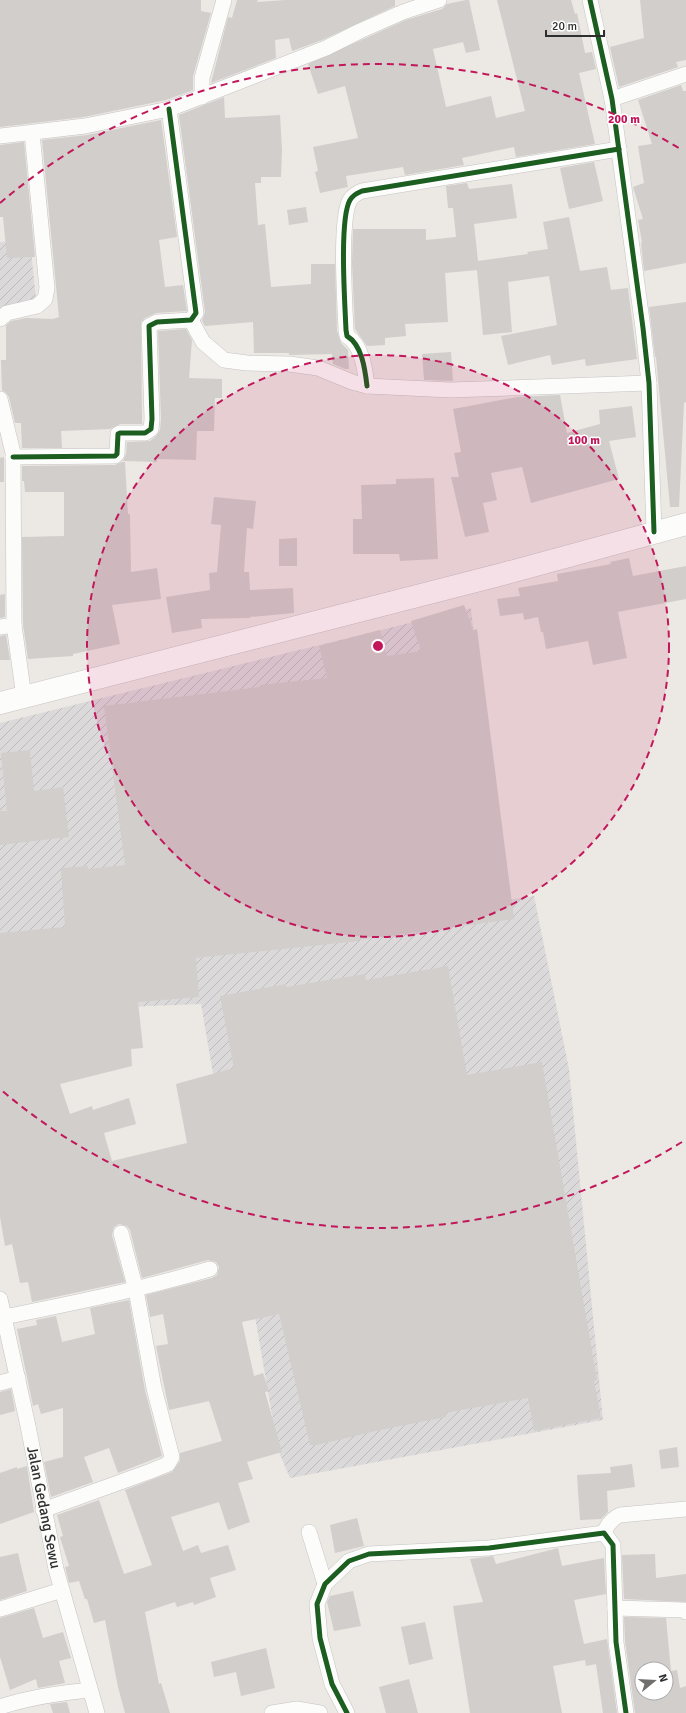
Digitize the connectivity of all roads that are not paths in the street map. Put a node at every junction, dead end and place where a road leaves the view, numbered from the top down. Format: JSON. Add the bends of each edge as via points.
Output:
{"nodes":[{"id":1,"x":224,"y":0,"type":"edge"},
{"id":2,"x":439,"y":0,"type":"edge"},
{"id":3,"x":590,"y":0,"type":"edge"},
{"id":4,"x":686,"y":74,"type":"edge"},
{"id":5,"x":202,"y":97,"type":"junction"},
{"id":6,"x":612,"y":99,"type":"junction"},
{"id":7,"x":169,"y":109,"type":"junction"},
{"id":8,"x":32,"y":133,"type":"junction"},
{"id":9,"x":0,"y":136,"type":"edge"},
{"id":10,"x":619,"y":149,"type":"junction"},
{"id":11,"x":0,"y":319,"type":"edge"},
{"id":12,"x":191,"y":320,"type":"junction"},
{"id":13,"x":649,"y":383,"type":"junction"},
{"id":14,"x":367,"y":386,"type":"junction"},
{"id":15,"x":0,"y":399,"type":"edge"},
{"id":16,"x":13,"y":457,"type":"junction"},
{"id":17,"x":7,"y":486,"type":"edge"},
{"id":18,"x":686,"y":524,"type":"edge"},
{"id":19,"x":654,"y":532,"type":"junction"},
{"id":20,"x":7,"y":626,"type":"edge"},
{"id":21,"x":24,"y":697,"type":"junction"},
{"id":22,"x":0,"y":703,"type":"edge"},
{"id":23,"x":121,"y":1233,"type":"dead end"},
{"id":24,"x":210,"y":1269,"type":"dead end"},
{"id":25,"x":136,"y":1290,"type":"junction"},
{"id":26,"x":0,"y":1298,"type":"edge"},
{"id":27,"x":4,"y":1317,"type":"junction"},
{"id":28,"x":18,"y":1378,"type":"junction"},
{"id":29,"x":0,"y":1383,"type":"edge"},
{"id":30,"x":686,"y":1509,"type":"edge"},
{"id":31,"x":43,"y":1510,"type":"junction"},
{"id":32,"x":309,"y":1532,"type":"dead end"},
{"id":33,"x":604,"y":1533,"type":"junction"},
{"id":34,"x":325,"y":1584,"type":"junction"},
{"id":35,"x":62,"y":1590,"type":"junction"},
{"id":36,"x":615,"y":1608,"type":"junction"},
{"id":37,"x":0,"y":1609,"type":"edge"},
{"id":38,"x":686,"y":1612,"type":"edge"},
{"id":39,"x":90,"y":1690,"type":"junction"},
{"id":40,"x":0,"y":1707,"type":"edge"},
{"id":41,"x":97,"y":1713,"type":"edge"},
{"id":42,"x":272,"y":1713,"type":"edge"},
{"id":43,"x":320,"y":1713,"type":"edge"},
{"id":44,"x":347,"y":1713,"type":"edge"},
{"id":45,"x":626,"y":1713,"type":"edge"}],
"edges":[{"from":1,"to":5,"type":"street","via":[[202,78]]},
{"from":2,"to":5,"type":"street","via":[[403,12],[326,48]]},
{"from":3,"to":6,"type":"street"},
{"from":4,"to":6,"type":"street"},
{"from":5,"to":7,"type":"street"},
{"from":6,"to":10,"type":"street"},
{"from":7,"to":8,"type":"street","via":[[84,126]]},
{"from":7,"to":12,"type":"street","via":[[196,313]]},
{"from":8,"to":9,"type":"street"},
{"from":8,"to":11,"type":"street","via":[[47,288],[45,299],[37,306],[7,313]]},
{"from":10,"to":13,"type":"street"},
{"from":10,"to":14,"type":"street","via":[[355,194],[349,201],[345,221],[346,330],[347,336],[356,344],[361,357]]},
{"from":12,"to":14,"type":"street","via":[[203,342],[224,360],[318,368]]},
{"from":12,"to":16,"type":"street","via":[[157,322],[149,326],[151,429],[145,433],[118,434],[115,456]]},
{"from":13,"to":14,"type":"street","via":[[450,390]]},
{"from":13,"to":19,"type":"street"},
{"from":15,"to":16,"type":"street"},
{"from":16,"to":17,"type":"street"},
{"from":17,"to":20,"type":"street"},
{"from":18,"to":19,"type":"main road"},
{"from":19,"to":21,"type":"main road","via":[[499,575]]},
{"from":20,"to":21,"type":"street"},
{"from":21,"to":22,"type":"main road"},
{"from":23,"to":25,"type":"street"},
{"from":24,"to":25,"type":"street"},
{"from":25,"to":27,"type":"street"},
{"from":25,"to":31,"type":"street","via":[[154,1388],[172,1453],[171,1461],[151,1472]]},
{"from":26,"to":27,"type":"street","name":"Jalan Gedang Sewu"},
{"from":27,"to":28,"type":"street","name":"Jalan Gedang Sewu"},
{"from":28,"to":29,"type":"street"},
{"from":28,"to":31,"type":"street","name":"Jalan Gedang Sewu"},
{"from":30,"to":33,"type":"street","via":[[620,1515],[614,1518]]},
{"from":31,"to":35,"type":"street","name":"Jalan Gedang Sewu"},
{"from":32,"to":34,"type":"street"},
{"from":33,"to":34,"type":"street","via":[[489,1548],[369,1554],[349,1561]]},
{"from":33,"to":36,"type":"street","via":[[613,1545]]},
{"from":34,"to":44,"type":"street","via":[[317,1604],[320,1638],[332,1684]]},
{"from":35,"to":37,"type":"street"},
{"from":35,"to":39,"type":"street","name":"Jalan Gedang Sewu"},
{"from":36,"to":38,"type":"street","via":[[670,1609]]},
{"from":36,"to":45,"type":"street","via":[[616,1642]]},
{"from":39,"to":40,"type":"street","via":[[18,1700]]},
{"from":39,"to":41,"type":"street","name":"Jalan Gedang Sewu"},
{"from":42,"to":43,"type":"street","via":[[297,1709]]}]}
